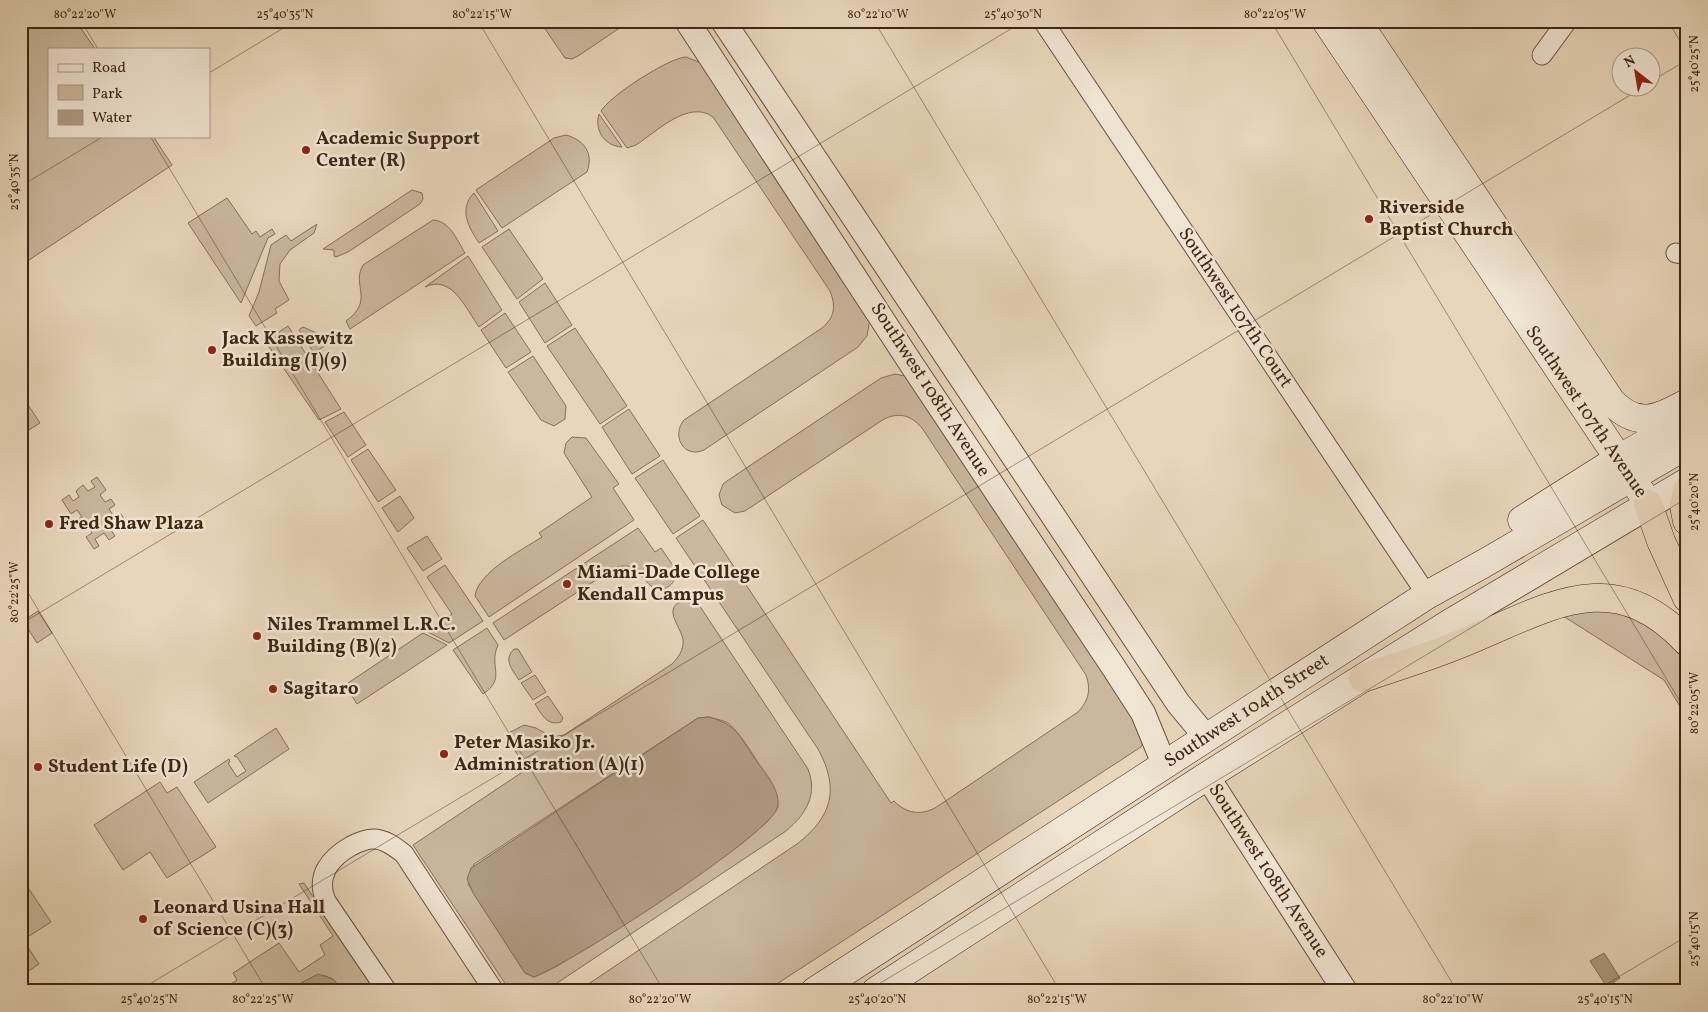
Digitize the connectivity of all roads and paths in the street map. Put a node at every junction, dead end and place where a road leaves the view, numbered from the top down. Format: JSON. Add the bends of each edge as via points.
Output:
{"nodes":[{"id":1,"x":723,"y":21,"type":"edge"},
{"id":2,"x":1043,"y":21,"type":"edge"},
{"id":3,"x":1326,"y":21,"type":"edge"},
{"id":4,"x":1357,"y":21,"type":"edge"},
{"id":5,"x":1567,"y":21,"type":"edge"},
{"id":6,"x":698,"y":25,"type":"edge"},
{"id":7,"x":1542,"y":55,"type":"dead end"},
{"id":8,"x":1687,"y":403,"type":"edge"},
{"id":9,"x":1624,"y":413,"type":"junction"},
{"id":10,"x":1687,"y":420,"type":"edge"},
{"id":11,"x":1687,"y":445,"type":"edge"},
{"id":12,"x":1631,"y":464,"type":"junction"},
{"id":13,"x":1687,"y":482,"type":"edge"},
{"id":14,"x":1687,"y":491,"type":"edge"},
{"id":15,"x":1648,"y":504,"type":"junction"},
{"id":16,"x":1687,"y":521,"type":"edge"},
{"id":17,"x":1427,"y":595,"type":"junction"},
{"id":18,"x":1687,"y":598,"type":"edge"},
{"id":19,"x":1687,"y":642,"type":"edge"},
{"id":20,"x":1363,"y":678,"type":"junction"},
{"id":21,"x":1206,"y":736,"type":"junction"},
{"id":22,"x":1164,"y":764,"type":"junction"},
{"id":23,"x":1207,"y":776,"type":"junction"},
{"id":24,"x":923,"y":920,"type":"junction"},
{"id":25,"x":942,"y":949,"type":"junction"},
{"id":26,"x":387,"y":991,"type":"edge"},
{"id":27,"x":494,"y":991,"type":"edge"},
{"id":28,"x":815,"y":991,"type":"edge"},
{"id":29,"x":876,"y":991,"type":"edge"},
{"id":30,"x":1345,"y":991,"type":"edge"}],
"edges":[{"from":1,"to":21,"type":"street","name":"Southwest 108th Avenue","via":[[1167,687]]},
{"from":2,"to":17,"type":"street","name":"Southwest 107th Court"},
{"from":3,"to":12,"type":"main road","name":"Southwest 107th Avenue","via":[[1582,407]]},
{"from":4,"to":9,"type":"main road","name":"Southwest 107th Avenue","via":[[1606,394]]},
{"from":5,"to":7,"type":"street"},
{"from":6,"to":22,"type":"street","name":"Southwest 108th Avenue","via":[[912,365],[1143,713]]},
{"from":8,"to":9,"type":"main road","via":[[1654,418]]},
{"from":9,"to":12,"type":"main road","name":"Southwest 107th Avenue"},
{"from":10,"to":12,"type":"main road"},
{"from":11,"to":12,"type":"main road","name":"Southwest 104th Street"},
{"from":12,"to":15,"type":"main road","name":"Southwest 107th Avenue"},
{"from":12,"to":17,"type":"main road","name":"Southwest 104th Street","via":[[1483,564]]},
{"from":13,"to":15,"type":"main road","name":"Southwest 104th Street"},
{"from":14,"to":16,"type":"highway","via":[[1684,506]]},
{"from":15,"to":18,"type":"highway"},
{"from":15,"to":20,"type":"main road","name":"Southwest 104th Street"},
{"from":17,"to":21,"type":"main road","name":"Southwest 104th Street"},
{"from":19,"to":20,"type":"highway","via":[[1664,620],[1643,608],[1607,598],[1573,599],[1541,609],[1438,654]]},
{"from":20,"to":23,"type":"main road","name":"Southwest 104th Street"},
{"from":21,"to":22,"type":"main road","name":"Southwest 104th Street"},
{"from":22,"to":24,"type":"main road","name":"Southwest 104th Street"},
{"from":23,"to":25,"type":"main road","name":"Southwest 104th Street"},
{"from":23,"to":30,"type":"street","name":"Southwest 108th Avenue"},
{"from":24,"to":25,"type":"main road"},
{"from":24,"to":28,"type":"main road","name":"Southwest 104th Street"},
{"from":25,"to":29,"type":"main road","name":"Southwest 104th Street"},
{"from":26,"to":27,"type":"street","via":[[331,908],[323,889],[326,868],[332,859],[358,842],[372,839],[389,843],[404,854]]}]}
